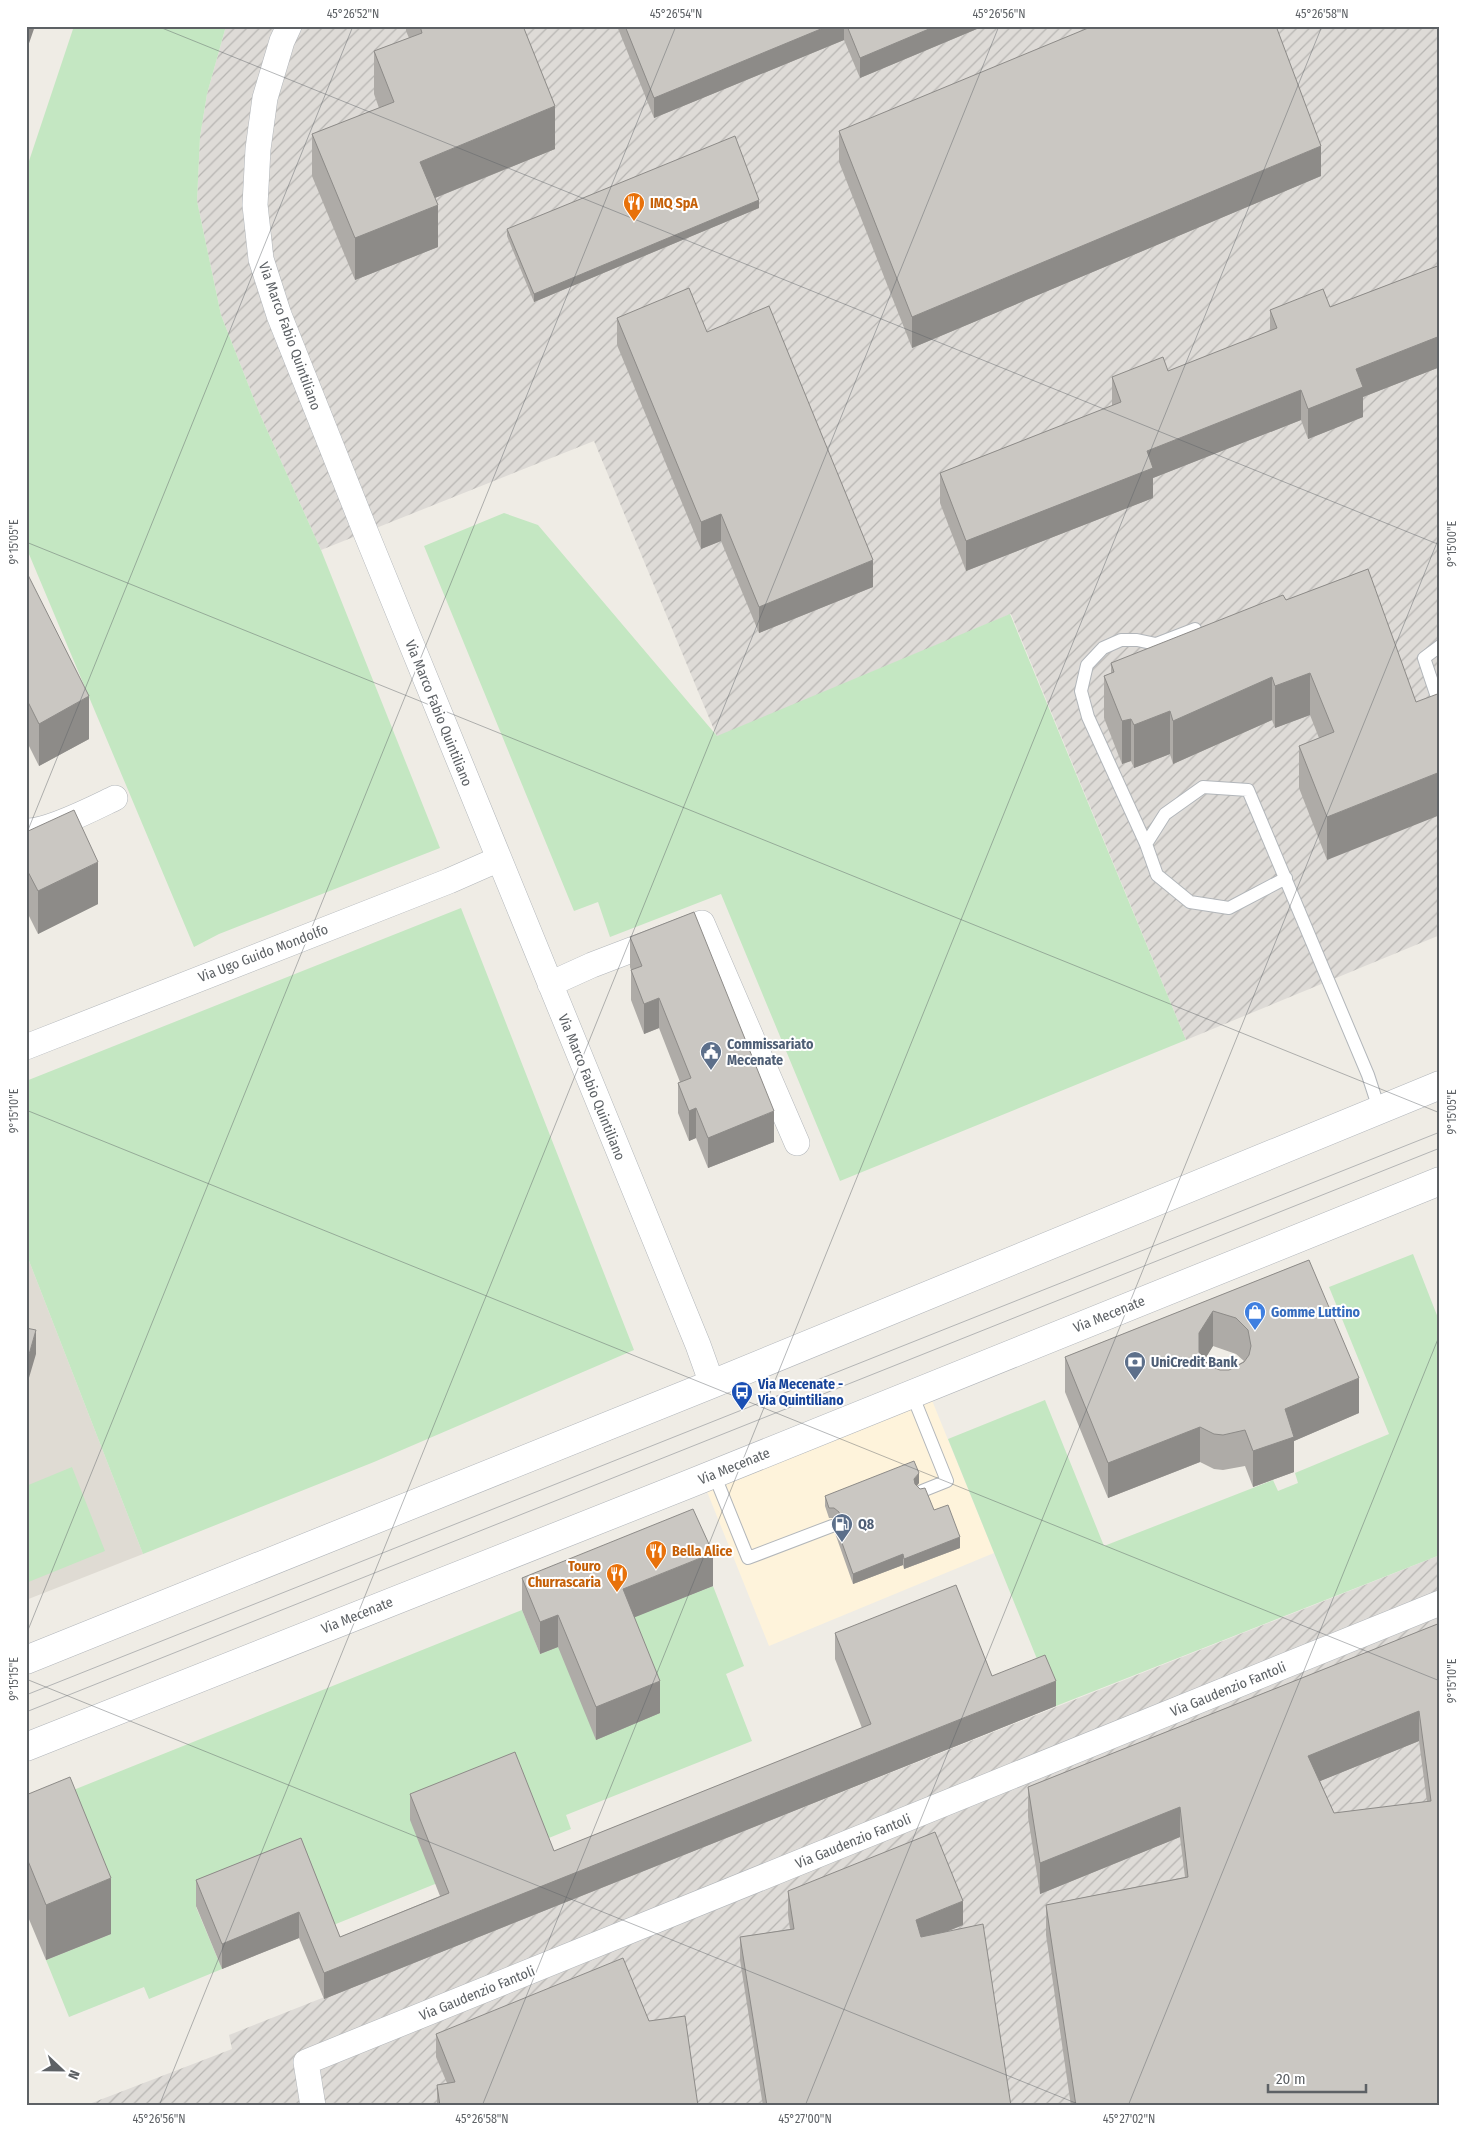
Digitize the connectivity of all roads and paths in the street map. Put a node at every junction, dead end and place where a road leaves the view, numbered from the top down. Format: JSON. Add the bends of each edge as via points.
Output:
{"nodes":[{"id":1,"x":289,"y":26,"type":"edge"},
{"id":2,"x":1195,"y":629,"type":"edge"},
{"id":3,"x":1440,"y":646,"type":"edge"},
{"id":4,"x":1440,"y":693,"type":"edge"},
{"id":5,"x":115,"y":798,"type":"dead end"},
{"id":6,"x":26,"y":831,"type":"edge"},
{"id":7,"x":1146,"y":844,"type":"junction"},
{"id":8,"x":499,"y":859,"type":"junction"},
{"id":9,"x":1286,"y":878,"type":"junction"},
{"id":10,"x":550,"y":984,"type":"junction"},
{"id":11,"x":26,"y":1047,"type":"edge"},
{"id":12,"x":1440,"y":1086,"type":"edge"},
{"id":13,"x":1379,"y":1109,"type":"junction"},
{"id":14,"x":797,"y":1143,"type":"dead end"},
{"id":15,"x":1440,"y":1181,"type":"edge"},
{"id":16,"x":712,"y":1384,"type":"junction"},
{"id":17,"x":912,"y":1394,"type":"junction"},
{"id":18,"x":714,"y":1474,"type":"junction"},
{"id":19,"x":922,"y":1491,"type":"edge"},
{"id":20,"x":832,"y":1526,"type":"dead end"},
{"id":21,"x":1440,"y":1603,"type":"edge"},
{"id":22,"x":26,"y":1660,"type":"edge"},
{"id":23,"x":26,"y":1747,"type":"edge"},
{"id":24,"x":313,"y":2106,"type":"edge"}],
"edges":[{"from":1,"to":8,"type":"street","name":"Via Marco Fabio Quintiliano","via":[[265,98],[258,149],[255,205],[261,259],[279,315]]},
{"from":2,"to":7,"type":"lane","via":[[1156,644],[1122,640],[1103,648],[1087,665],[1081,691],[1088,717]]},
{"from":3,"to":4,"type":"lane","via":[[1424,658],[1436,694]]},
{"from":5,"to":6,"type":"street","via":[[49,826]]},
{"from":7,"to":9,"type":"lane","via":[[1158,875],[1190,902],[1229,908]]},
{"from":7,"to":9,"type":"lane","via":[[1165,814],[1203,786],[1248,790]]},
{"from":8,"to":10,"type":"street","name":"Via Marco Fabio Quintiliano"},
{"from":8,"to":11,"type":"street","name":"Via Ugo Guido Mondolfo"},
{"from":9,"to":13,"type":"lane"},
{"from":10,"to":14,"type":"street","via":[[592,964],[702,923]]},
{"from":10,"to":16,"type":"street","name":"Via Marco Fabio Quintiliano"},
{"from":12,"to":13,"type":"main road"},
{"from":13,"to":16,"type":"main road"},
{"from":15,"to":17,"type":"main road","name":"Via Mecenate"},
{"from":16,"to":22,"type":"main road"},
{"from":17,"to":18,"type":"main road","name":"Via Mecenate"},
{"from":17,"to":19,"type":"lane","via":[[947,1481]]},
{"from":18,"to":20,"type":"lane","via":[[748,1558]]},
{"from":18,"to":23,"type":"main road","name":"Via Mecenate"},
{"from":21,"to":24,"type":"street","name":"Via Gaudenzio Fantoli","via":[[306,2062]]}]}
